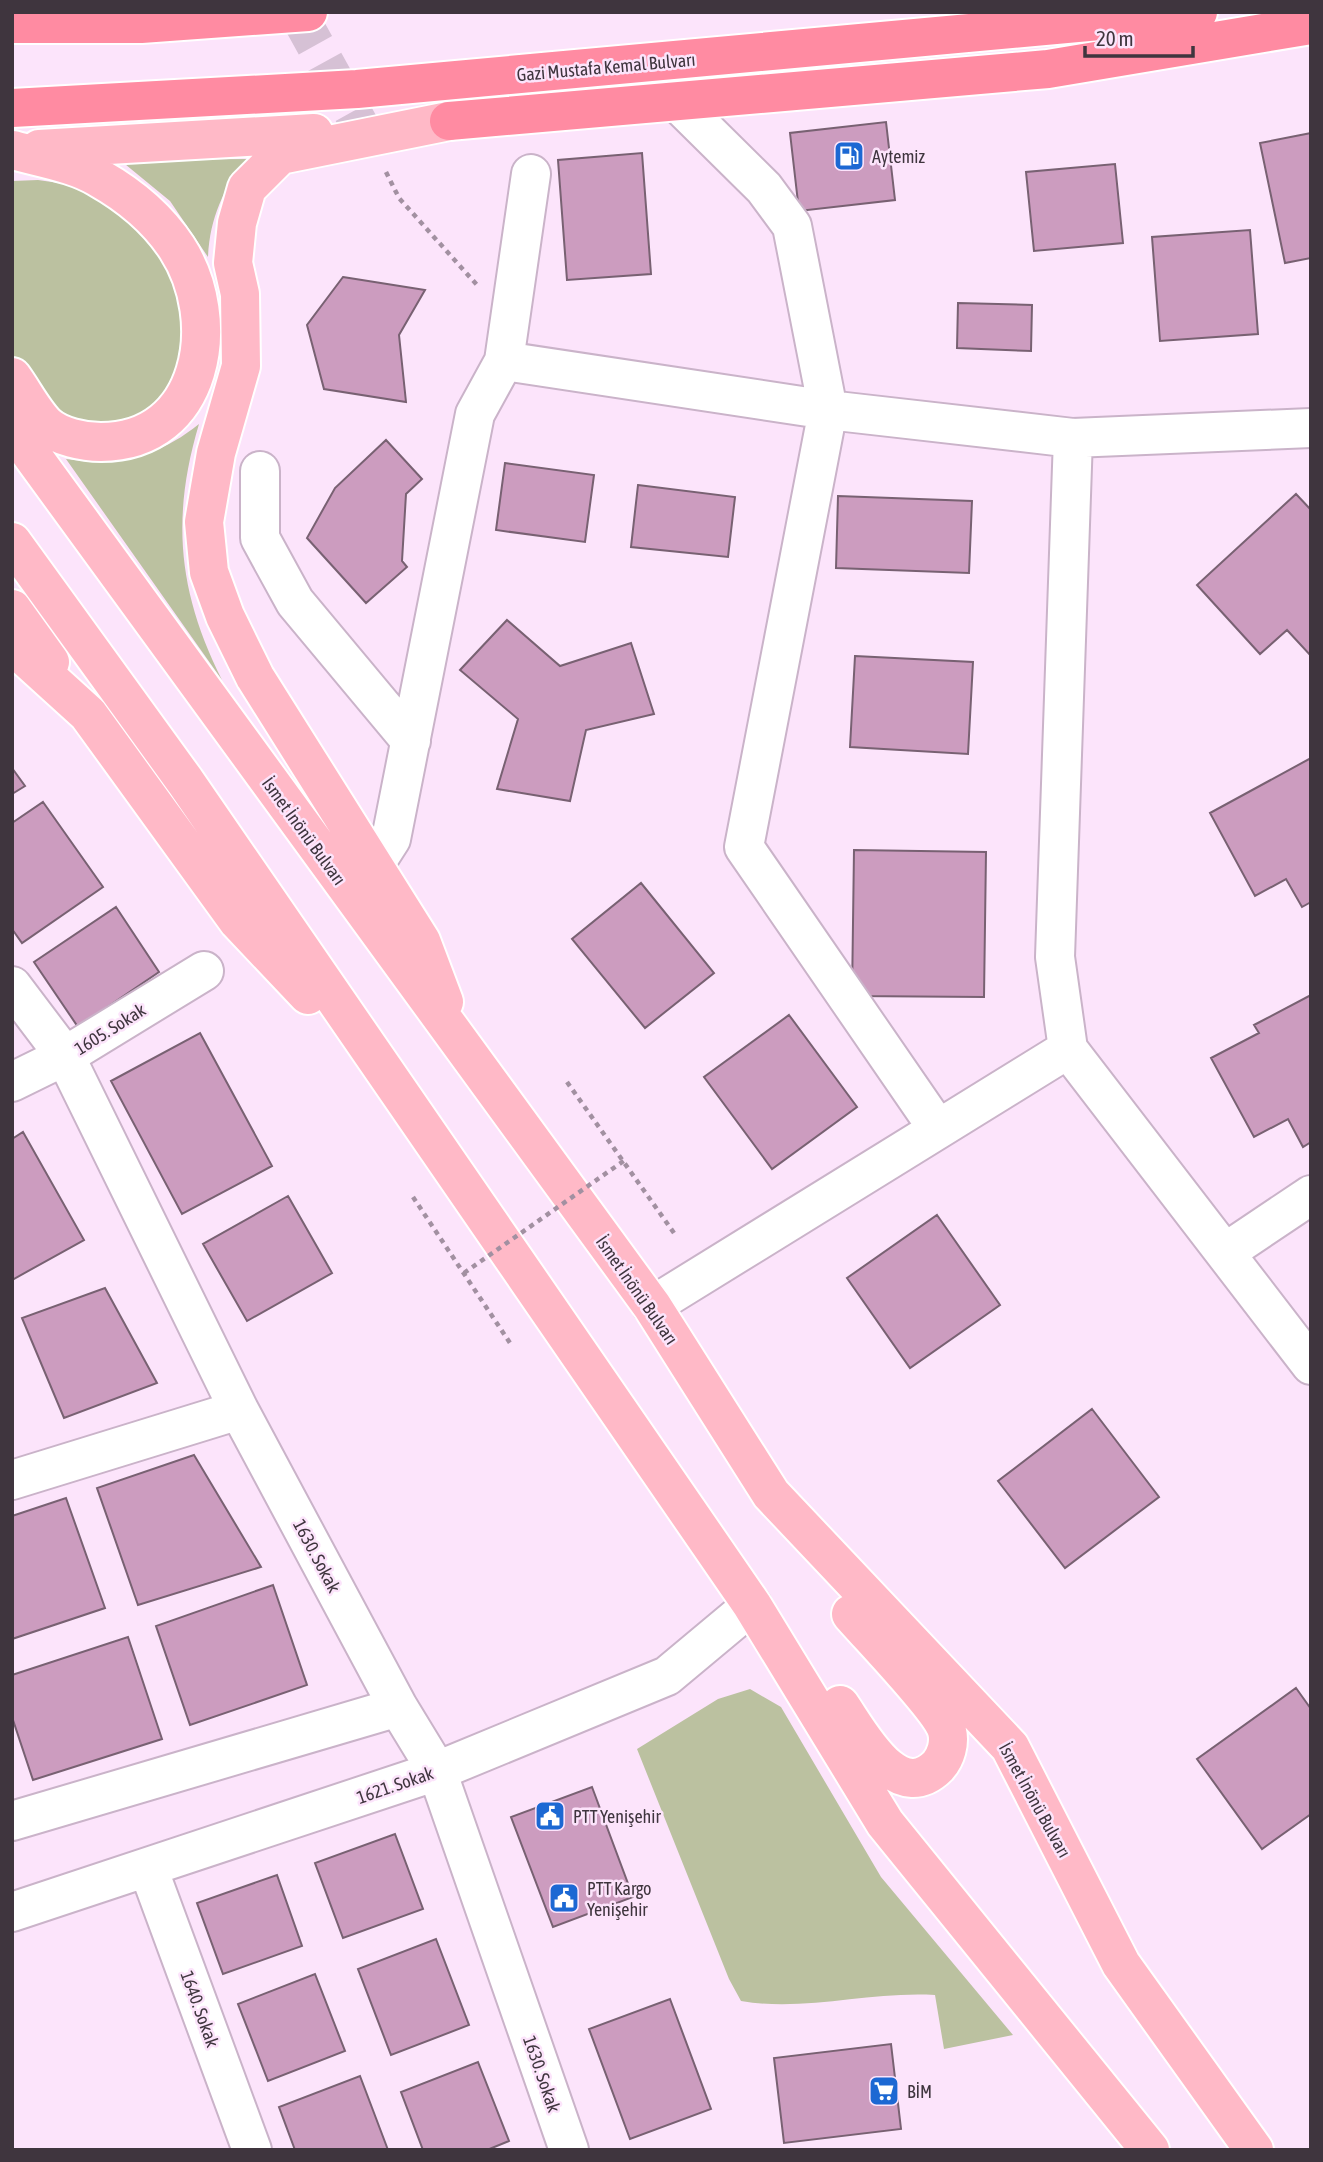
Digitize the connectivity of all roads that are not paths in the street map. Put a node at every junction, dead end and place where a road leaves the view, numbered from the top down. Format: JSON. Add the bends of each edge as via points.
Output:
{"nodes":[{"id":1,"x":308,"y":12,"type":"edge"},
{"id":2,"x":1198,"y":12,"type":"edge"},
{"id":3,"x":12,"y":24,"type":"edge"},
{"id":4,"x":1311,"y":25,"type":"edge"},
{"id":5,"x":678,"y":103,"type":"junction"},
{"id":6,"x":12,"y":108,"type":"edge"},
{"id":7,"x":449,"y":121,"type":"junction"},
{"id":8,"x":13,"y":150,"type":"edge"},
{"id":9,"x":531,"y":174,"type":"dead end"},
{"id":10,"x":504,"y":361,"type":"junction"},
{"id":11,"x":12,"y":377,"type":"edge"},
{"id":12,"x":828,"y":410,"type":"junction"},
{"id":13,"x":12,"y":428,"type":"edge"},
{"id":14,"x":1311,"y":428,"type":"edge"},
{"id":15,"x":1073,"y":439,"type":"junction"},
{"id":16,"x":260,"y":471,"type":"dead end"},
{"id":17,"x":12,"y":542,"type":"edge"},
{"id":18,"x":12,"y":610,"type":"edge"},
{"id":19,"x":12,"y":645,"type":"edge"},
{"id":20,"x":88,"y":714,"type":"junction"},
{"id":21,"x":411,"y":741,"type":"junction"},
{"id":22,"x":373,"y":867,"type":"junction"},
{"id":23,"x":204,"y":971,"type":"dead end"},
{"id":24,"x":12,"y":986,"type":"edge"},
{"id":25,"x":1068,"y":1049,"type":"junction"},
{"id":26,"x":462,"y":1050,"type":"junction"},
{"id":27,"x":65,"y":1056,"type":"junction"},
{"id":28,"x":385,"y":1075,"type":"junction"},
{"id":29,"x":12,"y":1082,"type":"edge"},
{"id":30,"x":938,"y":1129,"type":"junction"},
{"id":31,"x":1311,"y":1195,"type":"edge"},
{"id":32,"x":1226,"y":1252,"type":"junction"},
{"id":33,"x":652,"y":1306,"type":"junction"},
{"id":34,"x":1311,"y":1365,"type":"edge"},
{"id":35,"x":239,"y":1410,"type":"junction"},
{"id":36,"x":12,"y":1480,"type":"edge"},
{"id":37,"x":771,"y":1494,"type":"junction"},
{"id":38,"x":703,"y":1535,"type":"junction"},
{"id":39,"x":752,"y":1605,"type":"junction"},
{"id":40,"x":398,"y":1707,"type":"junction"},
{"id":41,"x":438,"y":1771,"type":"junction"},
{"id":42,"x":12,"y":1821,"type":"edge"},
{"id":43,"x":148,"y":1868,"type":"junction"},
{"id":44,"x":12,"y":1912,"type":"edge"},
{"id":45,"x":1143,"y":2148,"type":"edge"},
{"id":46,"x":253,"y":2150,"type":"edge"},
{"id":47,"x":569,"y":2150,"type":"edge"},
{"id":48,"x":1254,"y":2150,"type":"edge"}],
"edges":[{"from":1,"to":3,"type":"highway","via":[[141,24]]},
{"from":2,"to":6,"type":"highway","name":"Gazi Mustafa Kemal Bulvarı","via":[[357,89]]},
{"from":4,"to":5,"type":"highway","via":[[1048,69]]},
{"from":5,"to":7,"type":"highway"},
{"from":5,"to":12,"type":"street","via":[[764,188],[792,226]]},
{"from":7,"to":8,"type":"main road"},
{"from":7,"to":22,"type":"main road","via":[[281,155],[247,188],[236,223],[233,263],[240,294],[241,366],[216,453],[204,522],[209,572],[225,616],[255,677]]},
{"from":8,"to":11,"type":"main road","via":[[97,176],[151,214],[178,249],[193,282],[201,341],[194,381],[170,416],[135,437],[113,442],[90,442],[47,426]]},
{"from":9,"to":10,"type":"street"},
{"from":10,"to":12,"type":"street"},
{"from":10,"to":21,"type":"street","via":[[475,414]]},
{"from":12,"to":15,"type":"street"},
{"from":12,"to":30,"type":"street","via":[[744,847]]},
{"from":13,"to":26,"type":"main road","name":"İsmet İnönü Bulvarı"},
{"from":14,"to":15,"type":"street"},
{"from":15,"to":25,"type":"street","via":[[1055,957]]},
{"from":16,"to":21,"type":"street","via":[[260,538],[295,603]]},
{"from":17,"to":28,"type":"main road","via":[[185,781]]},
{"from":18,"to":20,"type":"main road"},
{"from":19,"to":20,"type":"main road"},
{"from":20,"to":28,"type":"main road","via":[[238,921]]},
{"from":21,"to":22,"type":"street","via":[[391,839]]},
{"from":22,"to":26,"type":"main road","via":[[421,941]]},
{"from":23,"to":27,"type":"street","name":"1605. Sokak"},
{"from":24,"to":27,"type":"street","name":"1630. Sokak"},
{"from":25,"to":30,"type":"street"},
{"from":25,"to":32,"type":"street"},
{"from":26,"to":33,"type":"main road","name":"İsmet İnönü Bulvarı"},
{"from":27,"to":29,"type":"street","name":"1605. Sokak"},
{"from":27,"to":35,"type":"street","name":"1630. Sokak"},
{"from":28,"to":38,"type":"main road"},
{"from":30,"to":33,"type":"street"},
{"from":31,"to":32,"type":"street"},
{"from":32,"to":34,"type":"street"},
{"from":33,"to":37,"type":"main road","name":"İsmet İnönü Bulvarı"},
{"from":35,"to":36,"type":"street"},
{"from":35,"to":40,"type":"street","name":"1630. Sokak"},
{"from":37,"to":38,"type":"main road","via":[[846,1608],[940,1718],[948,1742],[945,1755],[928,1773],[900,1776],[887,1769],[766,1600]]},
{"from":37,"to":48,"type":"main road","name":"İsmet İnönü Bulvarı","via":[[1010,1747],[1121,1964]]},
{"from":38,"to":39,"type":"main road"},
{"from":39,"to":41,"type":"street","name":"1621. Sokak","via":[[667,1676]]},
{"from":39,"to":45,"type":"main road","via":[[885,1823]]},
{"from":40,"to":41,"type":"street","name":"1630. Sokak"},
{"from":40,"to":42,"type":"street"},
{"from":41,"to":43,"type":"street","name":"1621. Sokak"},
{"from":41,"to":47,"type":"street","name":"1630. Sokak"},
{"from":43,"to":44,"type":"street","name":"1621. Sokak"},
{"from":43,"to":46,"type":"street","name":"1640. Sokak"}]}
